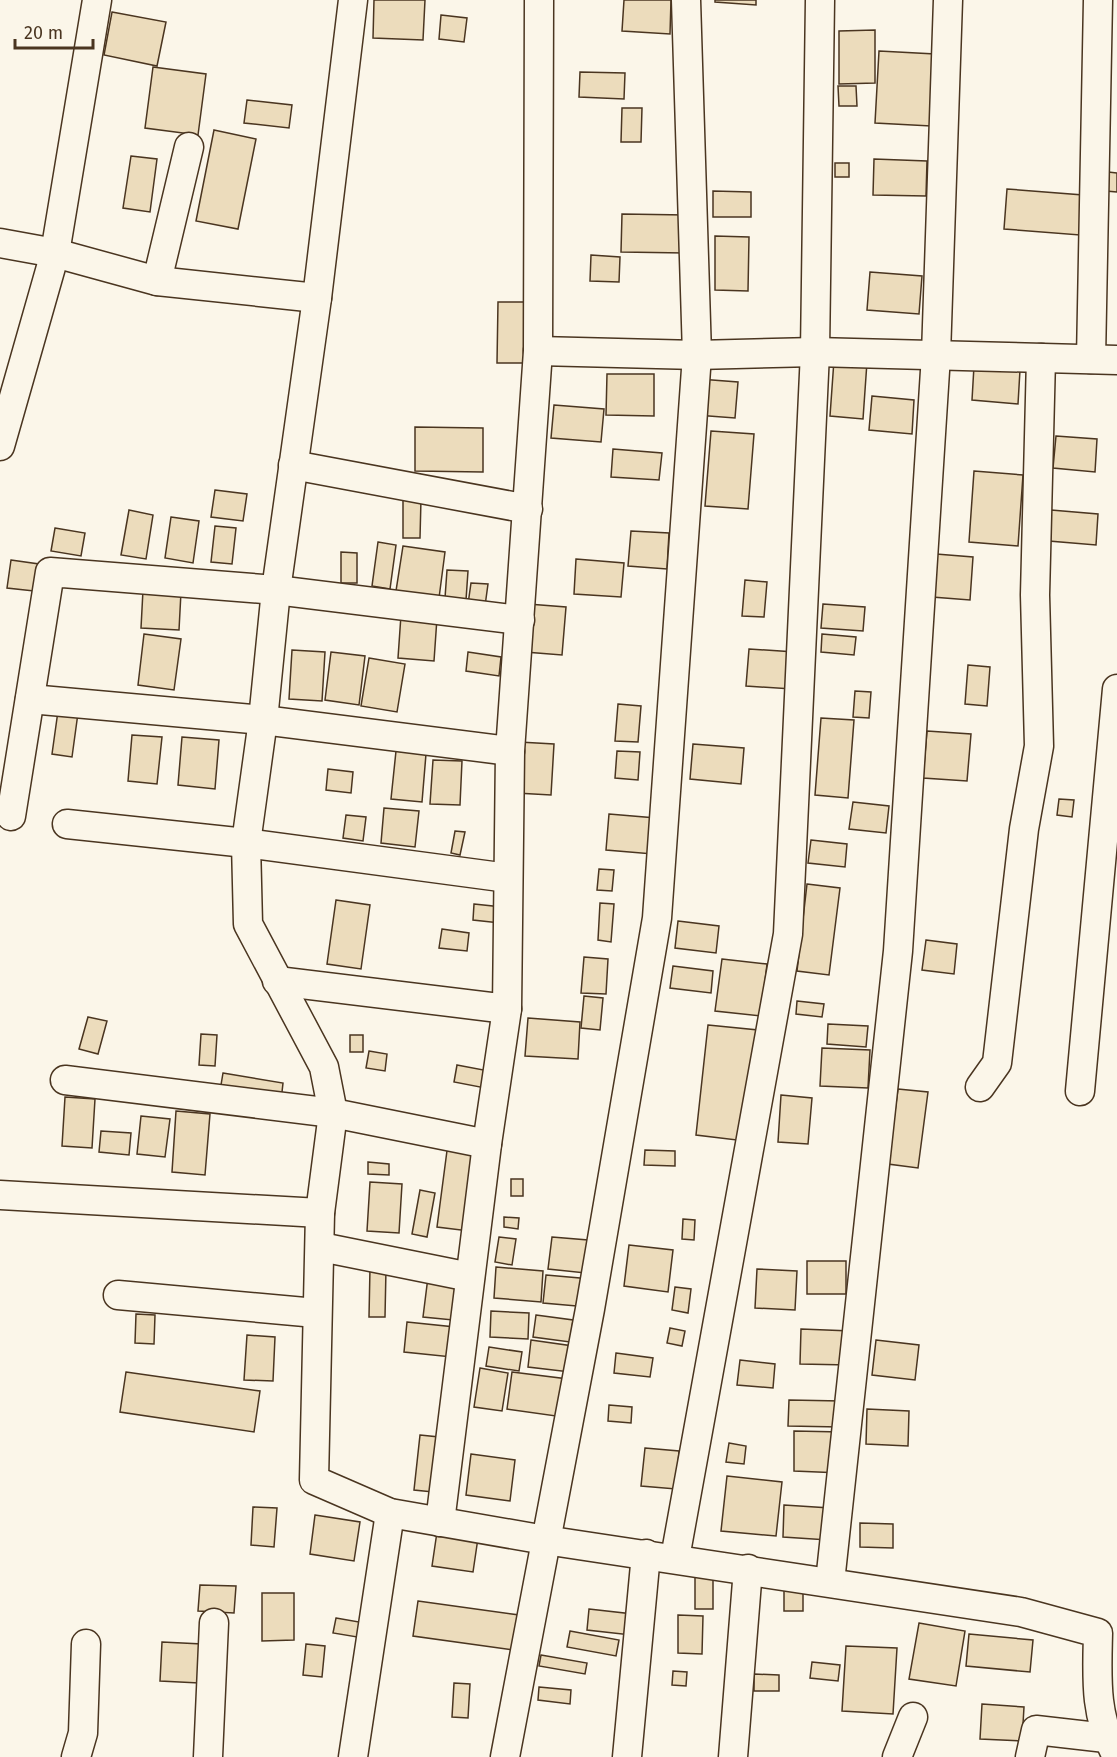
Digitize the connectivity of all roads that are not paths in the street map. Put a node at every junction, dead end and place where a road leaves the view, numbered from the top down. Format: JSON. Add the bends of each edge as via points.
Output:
{"nodes":[{"id":1,"x":97,"y":0,"type":"edge"},
{"id":2,"x":353,"y":0,"type":"edge"},
{"id":3,"x":539,"y":0,"type":"edge"},
{"id":4,"x":686,"y":0,"type":"edge"},
{"id":5,"x":820,"y":0,"type":"edge"},
{"id":6,"x":948,"y":0,"type":"edge"},
{"id":7,"x":1098,"y":0,"type":"edge"},
{"id":8,"x":189,"y":147,"type":"dead end"},
{"id":9,"x":0,"y":243,"type":"edge"},
{"id":10,"x":55,"y":253,"type":"junction"},
{"id":11,"x":157,"y":281,"type":"junction"},
{"id":12,"x":317,"y":298,"type":"junction"},
{"id":13,"x":538,"y":351,"type":"junction"},
{"id":14,"x":814,"y":352,"type":"junction"},
{"id":15,"x":697,"y":355,"type":"junction"},
{"id":16,"x":936,"y":355,"type":"junction"},
{"id":17,"x":1041,"y":358,"type":"junction"},
{"id":18,"x":1104,"y":359,"type":"edge"},
{"id":19,"x":0,"y":446,"type":"edge"},
{"id":20,"x":293,"y":465,"type":"junction"},
{"id":21,"x":528,"y":509,"type":"junction"},
{"id":22,"x":276,"y":590,"type":"junction"},
{"id":23,"x":520,"y":620,"type":"junction"},
{"id":24,"x":1117,"y":689,"type":"edge"},
{"id":25,"x":30,"y":699,"type":"junction"},
{"id":26,"x":263,"y":720,"type":"junction"},
{"id":27,"x":510,"y":751,"type":"junction"},
{"id":28,"x":11,"y":816,"type":"dead end"},
{"id":29,"x":67,"y":824,"type":"dead end"},
{"id":30,"x":246,"y":843,"type":"junction"},
{"id":31,"x":508,"y":878,"type":"junction"},
{"id":32,"x":277,"y":981,"type":"junction"},
{"id":33,"x":507,"y":1009,"type":"junction"},
{"id":34,"x":65,"y":1080,"type":"dead end"},
{"id":35,"x":980,"y":1087,"type":"dead end"},
{"id":36,"x":1080,"y":1091,"type":"dead end"},
{"id":37,"x":333,"y":1113,"type":"junction"},
{"id":38,"x":487,"y":1144,"type":"junction"},
{"id":39,"x":0,"y":1195,"type":"edge"},
{"id":40,"x":320,"y":1213,"type":"junction"},
{"id":41,"x":321,"y":1247,"type":"junction"},
{"id":42,"x":470,"y":1277,"type":"junction"},
{"id":43,"x":118,"y":1295,"type":"dead end"},
{"id":44,"x":316,"y":1313,"type":"junction"},
{"id":45,"x":390,"y":1514,"type":"junction"},
{"id":46,"x":440,"y":1522,"type":"junction"},
{"id":47,"x":545,"y":1540,"type":"junction"},
{"id":48,"x":646,"y":1554,"type":"junction"},
{"id":49,"x":675,"y":1558,"type":"junction"},
{"id":50,"x":748,"y":1569,"type":"junction"},
{"id":51,"x":831,"y":1582,"type":"junction"},
{"id":52,"x":214,"y":1623,"type":"dead end"},
{"id":53,"x":86,"y":1644,"type":"dead end"},
{"id":54,"x":913,"y":1717,"type":"dead end"},
{"id":55,"x":1112,"y":1747,"type":"edge"},
{"id":56,"x":76,"y":1757,"type":"edge"},
{"id":57,"x":207,"y":1757,"type":"edge"},
{"id":58,"x":352,"y":1757,"type":"edge"},
{"id":59,"x":505,"y":1757,"type":"edge"},
{"id":60,"x":627,"y":1757,"type":"edge"},
{"id":61,"x":733,"y":1757,"type":"edge"},
{"id":62,"x":897,"y":1757,"type":"edge"},
{"id":63,"x":1029,"y":1757,"type":"edge"}],
"edges":[{"from":1,"to":10,"type":"street"},
{"from":2,"to":12,"type":"street"},
{"from":3,"to":13,"type":"street"},
{"from":4,"to":15,"type":"street"},
{"from":5,"to":14,"type":"street"},
{"from":6,"to":16,"type":"street"},
{"from":7,"to":18,"type":"street"},
{"from":8,"to":11,"type":"street"},
{"from":9,"to":10,"type":"street"},
{"from":10,"to":11,"type":"street"},
{"from":10,"to":19,"type":"street"},
{"from":11,"to":12,"type":"street"},
{"from":12,"to":20,"type":"street"},
{"from":13,"to":15,"type":"street"},
{"from":13,"to":21,"type":"street"},
{"from":14,"to":15,"type":"street"},
{"from":14,"to":16,"type":"street"},
{"from":14,"to":49,"type":"street","via":[[788,934]]},
{"from":15,"to":47,"type":"street","via":[[657,918],[590,1309]]},
{"from":16,"to":17,"type":"street"},
{"from":16,"to":51,"type":"street","via":[[898,951]]},
{"from":17,"to":18,"type":"street"},
{"from":17,"to":35,"type":"street","via":[[1035,595],[1039,746],[1024,829],[997,1063]]},
{"from":20,"to":21,"type":"street"},
{"from":20,"to":22,"type":"street"},
{"from":21,"to":23,"type":"street"},
{"from":22,"to":23,"type":"street"},
{"from":22,"to":25,"type":"street","via":[[50,572]]},
{"from":22,"to":26,"type":"street"},
{"from":23,"to":27,"type":"street"},
{"from":24,"to":36,"type":"street"},
{"from":25,"to":26,"type":"street"},
{"from":25,"to":28,"type":"street"},
{"from":26,"to":27,"type":"street"},
{"from":26,"to":30,"type":"street"},
{"from":27,"to":31,"type":"street"},
{"from":29,"to":30,"type":"street"},
{"from":30,"to":31,"type":"street"},
{"from":30,"to":32,"type":"street","via":[[248,924]]},
{"from":31,"to":33,"type":"street"},
{"from":32,"to":33,"type":"street"},
{"from":32,"to":37,"type":"street","via":[[324,1067]]},
{"from":33,"to":38,"type":"street"},
{"from":34,"to":37,"type":"street"},
{"from":37,"to":38,"type":"street"},
{"from":37,"to":40,"type":"street"},
{"from":38,"to":42,"type":"street"},
{"from":39,"to":40,"type":"street"},
{"from":40,"to":41,"type":"street"},
{"from":41,"to":42,"type":"street"},
{"from":41,"to":44,"type":"street"},
{"from":42,"to":46,"type":"street"},
{"from":43,"to":44,"type":"street"},
{"from":44,"to":45,"type":"street","via":[[314,1480]]},
{"from":45,"to":46,"type":"street"},
{"from":45,"to":58,"type":"street"},
{"from":46,"to":47,"type":"street"},
{"from":47,"to":48,"type":"street"},
{"from":47,"to":59,"type":"street"},
{"from":48,"to":49,"type":"street"},
{"from":48,"to":60,"type":"street"},
{"from":49,"to":50,"type":"street"},
{"from":50,"to":51,"type":"street"},
{"from":50,"to":61,"type":"street"},
{"from":51,"to":55,"type":"street","via":[[1032,1606],[1098,1632],[1097,1702]]},
{"from":52,"to":57,"type":"street"},
{"from":53,"to":56,"type":"street","via":[[83,1733]]},
{"from":54,"to":62,"type":"street"},
{"from":55,"to":63,"type":"street","via":[[1036,1730]]}]}
